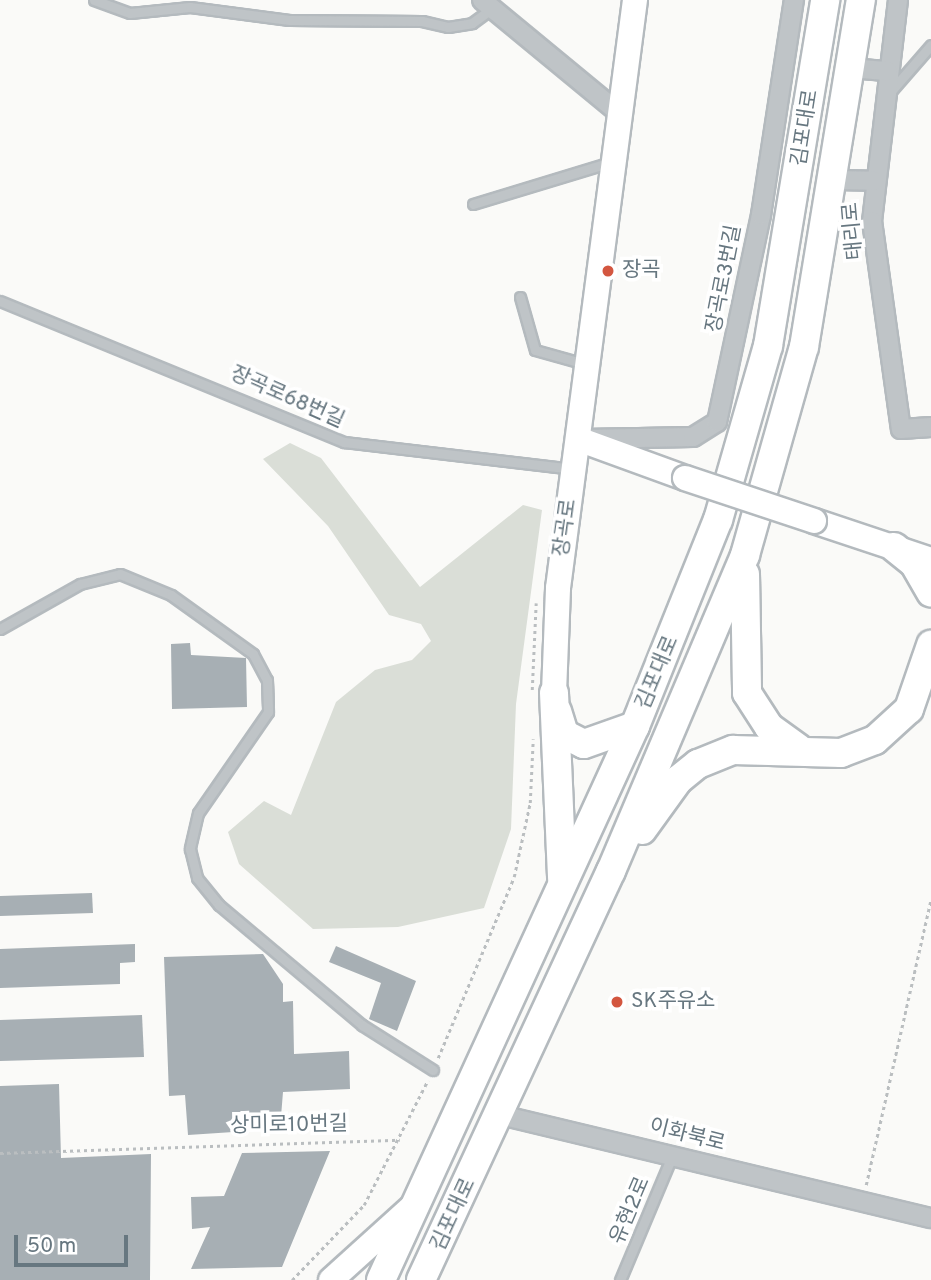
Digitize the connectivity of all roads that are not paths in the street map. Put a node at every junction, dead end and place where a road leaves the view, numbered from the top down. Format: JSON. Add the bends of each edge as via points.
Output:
{"nodes":[{"id":1,"x":94,"y":0,"type":"edge"},
{"id":2,"x":635,"y":0,"type":"edge"},
{"id":3,"x":794,"y":0,"type":"edge"},
{"id":4,"x":825,"y":0,"type":"edge"},
{"id":5,"x":860,"y":0,"type":"edge"},
{"id":6,"x":898,"y":0,"type":"edge"},
{"id":7,"x":487,"y":4,"type":"edge"},
{"id":8,"x":931,"y":45,"type":"edge"},
{"id":9,"x":851,"y":68,"type":"junction"},
{"id":10,"x":888,"y":71,"type":"junction"},
{"id":11,"x":885,"y":99,"type":"junction"},
{"id":12,"x":618,"y":112,"type":"junction"},
{"id":13,"x":611,"y":162,"type":"junction"},
{"id":14,"x":835,"y":180,"type":"junction"},
{"id":15,"x":874,"y":181,"type":"junction"},
{"id":16,"x":473,"y":204,"type":"dead end"},
{"id":17,"x":520,"y":297,"type":"dead end"},
{"id":18,"x":0,"y":301,"type":"edge"},
{"id":19,"x":585,"y":364,"type":"junction"},
{"id":20,"x":931,"y":427,"type":"edge"},
{"id":21,"x":578,"y":439,"type":"junction"},
{"id":22,"x":574,"y":469,"type":"junction"},
{"id":23,"x":894,"y":547,"type":"junction"},
{"id":24,"x":745,"y":555,"type":"junction"},
{"id":25,"x":931,"y":559,"type":"edge"},
{"id":26,"x":931,"y":592,"type":"edge"},
{"id":27,"x":0,"y":629,"type":"edge"},
{"id":28,"x":931,"y":645,"type":"edge"},
{"id":29,"x":543,"y":698,"type":"junction"},
{"id":30,"x":635,"y":726,"type":"junction"},
{"id":31,"x":798,"y":748,"type":"junction"},
{"id":32,"x":611,"y":872,"type":"junction"},
{"id":33,"x":562,"y":879,"type":"junction"},
{"id":34,"x":433,"y":1070,"type":"road end"},
{"id":35,"x":501,"y":1115,"type":"junction"},
{"id":36,"x":672,"y":1156,"type":"junction"},
{"id":37,"x":417,"y":1202,"type":"junction"},
{"id":38,"x":931,"y":1218,"type":"edge"},
{"id":39,"x":427,"y":1272,"type":"edge"},
{"id":40,"x":331,"y":1280,"type":"edge"},
{"id":41,"x":381,"y":1280,"type":"edge"},
{"id":42,"x":620,"y":1280,"type":"edge"}],
"edges":[{"from":1,"to":7,"type":"lane","via":[[130,13],[190,7],[289,20],[422,21],[447,27],[472,23]]},
{"from":2,"to":12,"type":"street","name":"장곡로"},
{"from":3,"to":21,"type":"street","name":"장곡로3번길","via":[[761,215],[717,422],[693,438]]},
{"from":4,"to":30,"type":"main road","name":"김포대로","via":[[787,248],[747,427],[692,593]]},
{"from":5,"to":9,"type":"main road","name":"김포대로"},
{"from":6,"to":10,"type":"street","name":"태리로"},
{"from":7,"to":12,"type":"street"},
{"from":8,"to":11,"type":"lane"},
{"from":9,"to":10,"type":"street"},
{"from":9,"to":14,"type":"main road","name":"김포대로"},
{"from":10,"to":11,"type":"street","name":"태리로"},
{"from":11,"to":15,"type":"street","name":"태리로"},
{"from":12,"to":13,"type":"street","name":"장곡로"},
{"from":13,"to":16,"type":"lane"},
{"from":13,"to":19,"type":"street","name":"장곡로"},
{"from":14,"to":15,"type":"street"},
{"from":14,"to":24,"type":"main road","name":"김포대로","via":[[804,347]]},
{"from":15,"to":20,"type":"street","name":"태리로","via":[[873,232],[901,429]]},
{"from":17,"to":19,"type":"lane","via":[[535,350]]},
{"from":18,"to":22,"type":"lane","name":"장곡로68번길","via":[[344,442]]},
{"from":19,"to":21,"type":"street","name":"장곡로"},
{"from":21,"to":22,"type":"street","name":"장곡로"},
{"from":21,"to":23,"type":"street","bridge":true},
{"from":22,"to":29,"type":"street","name":"장곡로"},
{"from":23,"to":25,"type":"street"},
{"from":23,"to":26,"type":"main road","via":[[914,563]]},
{"from":24,"to":31,"type":"main road","via":[[747,693],[769,727]]},
{"from":24,"to":32,"type":"main road","name":"김포대로"},
{"from":27,"to":34,"type":"lane","via":[[95,578],[131,576],[253,654],[267,680],[268,712],[198,813],[190,849],[197,878],[219,905],[362,1025]]},
{"from":28,"to":31,"type":"main road","via":[[897,724],[841,752]]},
{"from":29,"to":30,"type":"main road","via":[[573,741],[597,742]]},
{"from":29,"to":33,"type":"main road"},
{"from":30,"to":33,"type":"main road","name":"김포대로"},
{"from":31,"to":32,"type":"main road","via":[[733,750],[698,764],[678,780]]},
{"from":32,"to":35,"type":"main road","name":"김포대로"},
{"from":33,"to":37,"type":"main road","name":"김포대로"},
{"from":35,"to":36,"type":"street","name":"이화북로"},
{"from":35,"to":39,"type":"main road","name":"김포대로"},
{"from":36,"to":38,"type":"street","name":"이화북로"},
{"from":36,"to":42,"type":"lane","name":"유현2로"},
{"from":37,"to":40,"type":"street","name":"김포대로"},
{"from":37,"to":41,"type":"main road"}]}
